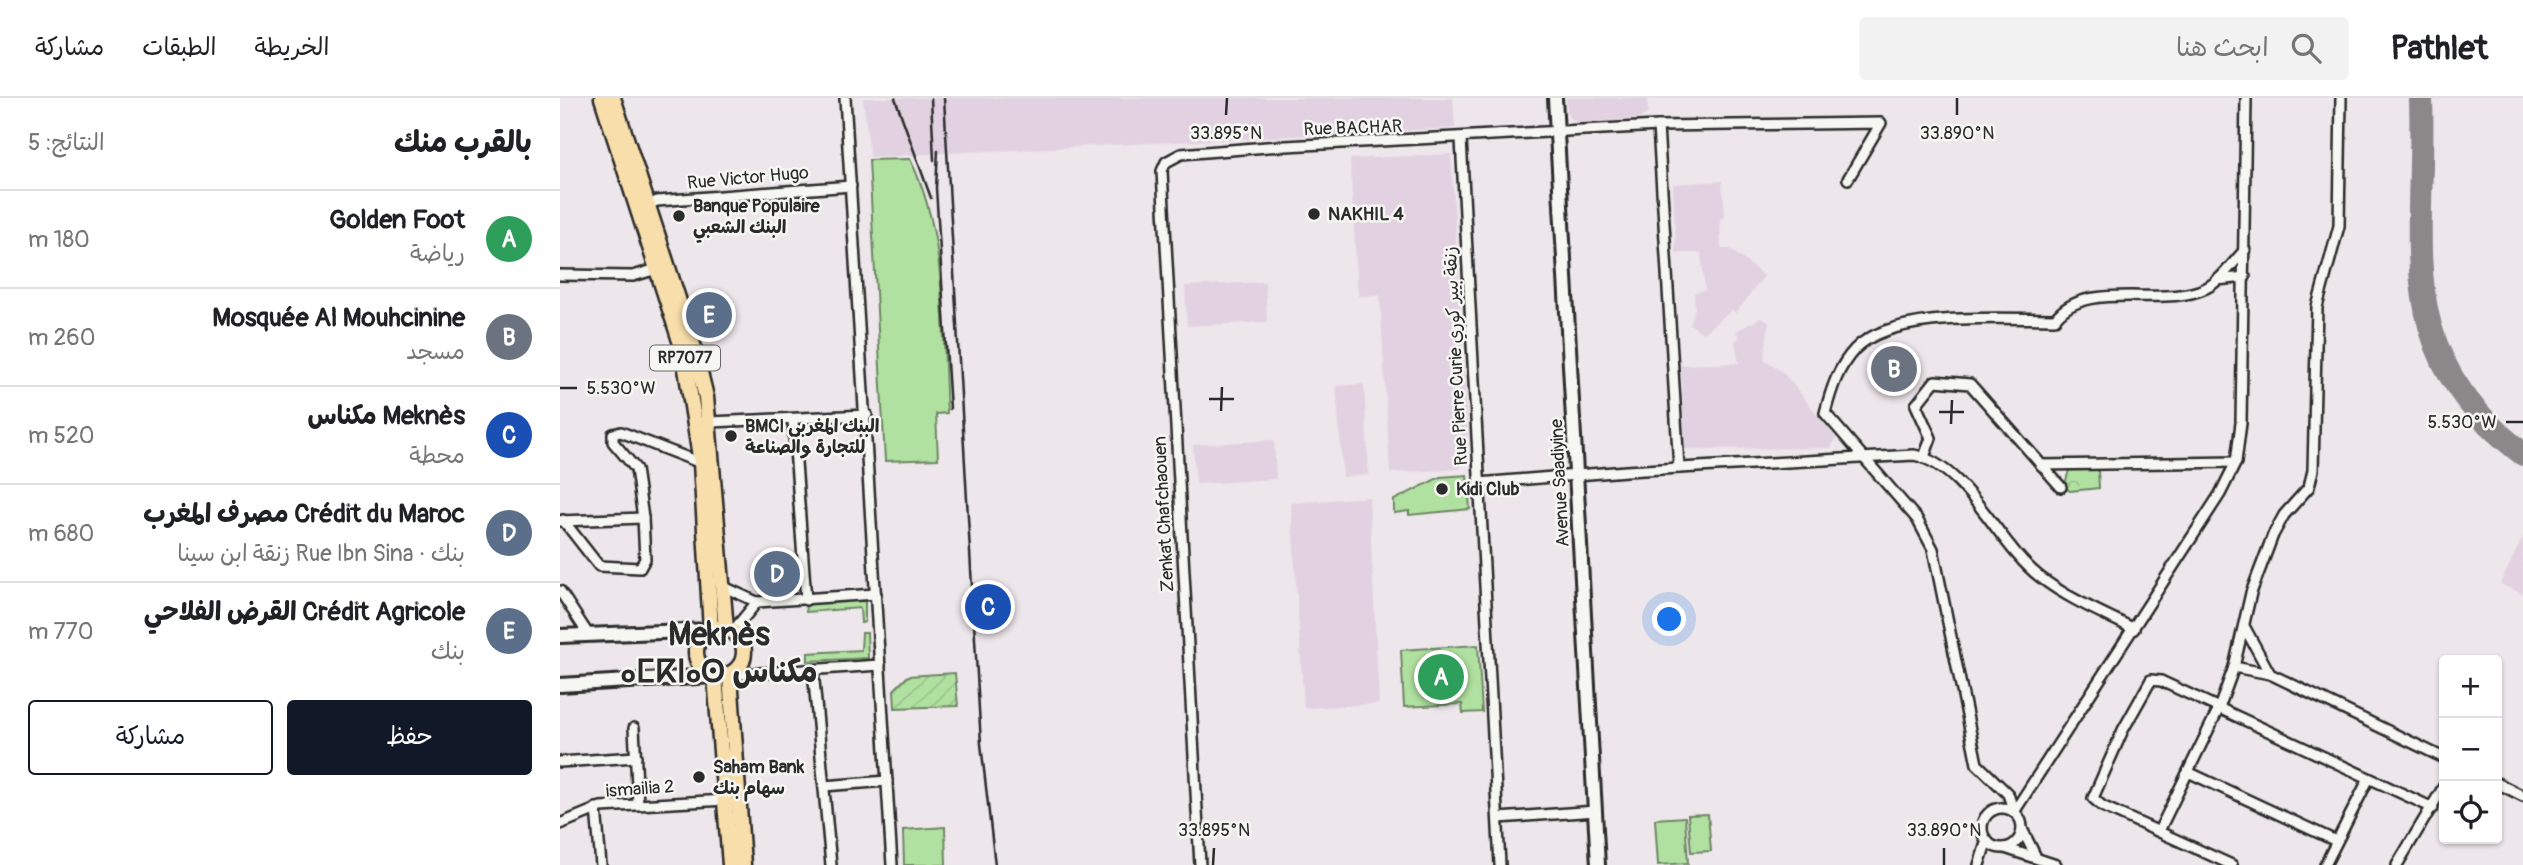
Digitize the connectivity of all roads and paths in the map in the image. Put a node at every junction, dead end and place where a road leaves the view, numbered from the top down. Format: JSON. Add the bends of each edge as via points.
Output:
{"nodes":[{"id":1,"x":601,"y":98,"type":"edge"},
{"id":2,"x":613,"y":98,"type":"edge"},
{"id":3,"x":845,"y":98,"type":"edge"},
{"id":4,"x":1555,"y":98,"type":"edge"},
{"id":5,"x":2246,"y":98,"type":"edge"},
{"id":6,"x":2341,"y":98,"type":"edge"},
{"id":7,"x":1658,"y":127,"type":"junction"},
{"id":8,"x":1558,"y":133,"type":"junction"},
{"id":9,"x":1461,"y":139,"type":"junction"},
{"id":10,"x":1166,"y":162,"type":"joint"},
{"id":11,"x":1848,"y":179,"type":"dead end"},
{"id":12,"x":851,"y":186,"type":"junction"},
{"id":13,"x":648,"y":205,"type":"junction"},
{"id":14,"x":2245,"y":250,"type":"junction"},
{"id":15,"x":657,"y":269,"type":"junction"},
{"id":16,"x":560,"y":275,"type":"edge"},
{"id":17,"x":2245,"y":277,"type":"junction"},
{"id":18,"x":2217,"y":280,"type":"junction"},
{"id":19,"x":867,"y":415,"type":"junction"},
{"id":20,"x":793,"y":421,"type":"junction"},
{"id":21,"x":710,"y":422,"type":"junction"},
{"id":22,"x":1924,"y":457,"type":"junction"},
{"id":23,"x":1861,"y":458,"type":"junction"},
{"id":24,"x":2236,"y":462,"type":"junction"},
{"id":25,"x":701,"y":463,"type":"junction"},
{"id":26,"x":2041,"y":465,"type":"junction"},
{"id":27,"x":1679,"y":468,"type":"junction"},
{"id":28,"x":1577,"y":474,"type":"junction"},
{"id":29,"x":1479,"y":483,"type":"junction"},
{"id":30,"x":2061,"y":487,"type":"dead end"},
{"id":31,"x":643,"y":517,"type":"junction"},
{"id":32,"x":561,"y":520,"type":"edge"},
{"id":33,"x":722,"y":586,"type":"junction"},
{"id":34,"x":560,"y":591,"type":"edge"},
{"id":35,"x":876,"y":594,"type":"junction"},
{"id":36,"x":806,"y":600,"type":"junction"},
{"id":37,"x":757,"y":602,"type":"junction"},
{"id":38,"x":2244,"y":625,"type":"junction"},
{"id":39,"x":2134,"y":629,"type":"junction"},
{"id":40,"x":710,"y":630,"type":"junction"},
{"id":41,"x":729,"y":630,"type":"junction"},
{"id":42,"x":588,"y":634,"type":"junction"},
{"id":43,"x":560,"y":636,"type":"edge"},
{"id":44,"x":880,"y":665,"type":"junction"},
{"id":45,"x":2234,"y":667,"type":"junction"},
{"id":46,"x":813,"y":670,"type":"junction"},
{"id":47,"x":2270,"y":674,"type":"junction"},
{"id":48,"x":730,"y":675,"type":"junction"},
{"id":49,"x":715,"y":676,"type":"junction"},
{"id":50,"x":560,"y":685,"type":"edge"},
{"id":51,"x":2219,"y":708,"type":"junction"},
{"id":52,"x":634,"y":729,"type":"dead end"},
{"id":53,"x":2439,"y":756,"type":"edge"},
{"id":54,"x":636,"y":757,"type":"junction"},
{"id":55,"x":560,"y":762,"type":"edge"},
{"id":56,"x":2188,"y":772,"type":"junction"},
{"id":57,"x":887,"y":780,"type":"junction"},
{"id":58,"x":2368,"y":780,"type":"junction"},
{"id":59,"x":824,"y":786,"type":"junction"},
{"id":60,"x":2502,"y":786,"type":"edge"},
{"id":61,"x":2001,"y":787,"type":"junction"},
{"id":62,"x":2439,"y":796,"type":"edge"},
{"id":63,"x":2523,"y":796,"type":"edge"},
{"id":64,"x":726,"y":800,"type":"junction"},
{"id":65,"x":638,"y":804,"type":"junction"},
{"id":66,"x":596,"y":808,"type":"junction"},
{"id":67,"x":2001,"y":808,"type":"junction"},
{"id":68,"x":2433,"y":808,"type":"junction"},
{"id":69,"x":1596,"y":811,"type":"junction"},
{"id":70,"x":2014,"y":812,"type":"junction"},
{"id":71,"x":1498,"y":818,"type":"junction"},
{"id":72,"x":560,"y":824,"type":"edge"},
{"id":73,"x":2021,"y":824,"type":"junction"},
{"id":74,"x":2159,"y":831,"type":"junction"},
{"id":75,"x":1986,"y":840,"type":"junction"},
{"id":76,"x":2336,"y":841,"type":"junction"},
{"id":77,"x":1998,"y":847,"type":"junction"},
{"id":78,"x":2035,"y":856,"type":"junction"},
{"id":79,"x":601,"y":865,"type":"edge"},
{"id":80,"x":730,"y":865,"type":"edge"},
{"id":81,"x":743,"y":865,"type":"edge"},
{"id":82,"x":831,"y":865,"type":"edge"},
{"id":83,"x":892,"y":865,"type":"edge"},
{"id":84,"x":1200,"y":865,"type":"edge"},
{"id":85,"x":1500,"y":865,"type":"edge"},
{"id":86,"x":1598,"y":865,"type":"edge"},
{"id":87,"x":1980,"y":865,"type":"edge"},
{"id":88,"x":2056,"y":865,"type":"edge"},
{"id":89,"x":2232,"y":865,"type":"edge"},
{"id":90,"x":2325,"y":865,"type":"edge"},
{"id":91,"x":2396,"y":865,"type":"edge"}],
"edges":[{"from":1,"to":15,"type":"main road","number":"RP7077"},
{"from":2,"to":13,"type":"main road","number":"RP7077"},
{"from":3,"to":12,"type":"street"},
{"from":4,"to":8,"type":"main road","name":"Avenue Saadiyine"},
{"from":5,"to":14,"type":"street"},
{"from":6,"to":38,"type":"street","via":[[2339,226],[2317,307],[2313,470],[2309,487],[2288,509],[2273,535]]},
{"from":7,"to":8,"type":"street","name":"Rue BACHAR"},
{"from":7,"to":11,"type":"street","name":"Rue BACHAR","via":[[1881,123]]},
{"from":7,"to":27,"type":"street"},
{"from":8,"to":9,"type":"street","name":"Rue BACHAR"},
{"from":8,"to":28,"type":"main road","name":"Avenue Saadiyine"},
{"from":9,"to":10,"type":"street","name":"Rue BACHAR","via":[[1267,147],[1181,154]]},
{"from":9,"to":29,"type":"street","name":"Rue Pierre Curie زنقة بيير كوري"},
{"from":10,"to":84,"type":"street","name":"Zenkat Chafchaouen","via":[[1162,171]]},
{"from":12,"to":13,"type":"street","name":"Rue Victor Hugo"},
{"from":12,"to":19,"type":"street"},
{"from":13,"to":21,"type":"main road","number":"RP7077","via":[[694,348]]},
{"from":14,"to":17,"type":"street"},
{"from":14,"to":18,"type":"street"},
{"from":15,"to":16,"type":"street","via":[[633,276]]},
{"from":15,"to":25,"type":"main road","number":"RP7077","via":[[683,350]]},
{"from":17,"to":18,"type":"street"},
{"from":17,"to":24,"type":"street","via":[[2242,423]]},
{"from":18,"to":23,"type":"street","via":[[2186,294],[2088,299],[2056,319],[1965,320],[1883,332],[1864,342],[1843,364],[1825,413]]},
{"from":19,"to":20,"type":"street"},
{"from":19,"to":35,"type":"street"},
{"from":20,"to":21,"type":"street"},
{"from":20,"to":36,"type":"street"},
{"from":21,"to":33,"type":"main road","number":"RP7077"},
{"from":22,"to":23,"type":"street"},
{"from":22,"to":26,"type":"street","via":[[1931,438],[1916,405],[1935,380],[1970,384]]},
{"from":22,"to":39,"type":"street","via":[[1958,483],[2039,576]]},
{"from":23,"to":27,"type":"street"},
{"from":23,"to":61,"type":"street","via":[[1927,534],[1977,764]]},
{"from":24,"to":26,"type":"street"},
{"from":24,"to":39,"type":"street"},
{"from":25,"to":31,"type":"street","via":[[621,432],[613,435],[636,469]]},
{"from":25,"to":40,"type":"main road","number":"RP7077"},
{"from":26,"to":30,"type":"street"},
{"from":27,"to":28,"type":"street"},
{"from":28,"to":29,"type":"street"},
{"from":28,"to":69,"type":"main road","name":"Avenue Saadiyine"},
{"from":29,"to":71,"type":"street","name":"Rue Pierre Curie زنقة بيير كوري"},
{"from":31,"to":32,"type":"street"},
{"from":31,"to":32,"type":"street","via":[[645,559],[638,568],[599,566]]},
{"from":33,"to":37,"type":"street"},
{"from":33,"to":41,"type":"main road","number":"RP7077"},
{"from":34,"to":42,"type":"street"},
{"from":35,"to":36,"type":"street"},
{"from":35,"to":44,"type":"street"},
{"from":36,"to":37,"type":"street"},
{"from":37,"to":41,"type":"street"},
{"from":38,"to":45,"type":"street"},
{"from":38,"to":47,"type":"street"},
{"from":39,"to":70,"type":"street"},
{"from":40,"to":41,"type":"main road"},
{"from":40,"to":42,"type":"main road"},
{"from":40,"to":49,"type":"main road","number":"RP7077","via":[[699,640],[696,654],[702,668]]},
{"from":41,"to":48,"type":"main road","number":"RP7077","via":[[742,642],[744,657]]},
{"from":42,"to":43,"type":"main road"},
{"from":44,"to":46,"type":"street"},
{"from":44,"to":57,"type":"street"},
{"from":45,"to":47,"type":"street"},
{"from":45,"to":51,"type":"street"},
{"from":46,"to":48,"type":"street"},
{"from":46,"to":59,"type":"street"},
{"from":47,"to":53,"type":"street"},
{"from":48,"to":49,"type":"main road"},
{"from":48,"to":81,"type":"main road","number":"RP7077"},
{"from":49,"to":50,"type":"main road"},
{"from":49,"to":64,"type":"main road","number":"RP7077"},
{"from":51,"to":56,"type":"street"},
{"from":51,"to":58,"type":"street"},
{"from":51,"to":74,"type":"street","via":[[2154,679],[2123,730],[2093,798]]},
{"from":52,"to":54,"type":"street"},
{"from":54,"to":55,"type":"street"},
{"from":54,"to":65,"type":"street"},
{"from":56,"to":74,"type":"street"},
{"from":56,"to":76,"type":"street"},
{"from":57,"to":59,"type":"street"},
{"from":57,"to":83,"type":"street"},
{"from":58,"to":68,"type":"street"},
{"from":58,"to":76,"type":"street"},
{"from":59,"to":82,"type":"street"},
{"from":60,"to":63,"type":"street"},
{"from":61,"to":67,"type":"street"},
{"from":61,"to":70,"type":"street"},
{"from":62,"to":68,"type":"street"},
{"from":64,"to":65,"type":"street","name":"ismailia 2"},
{"from":64,"to":80,"type":"main road","number":"RP7077"},
{"from":65,"to":66,"type":"street","name":"ismailia 2"},
{"from":66,"to":72,"type":"street","name":"ismailia 2"},
{"from":66,"to":79,"type":"street"},
{"from":67,"to":70,"type":"street"},
{"from":67,"to":75,"type":"street","via":[[1984,820]]},
{"from":68,"to":91,"type":"street"},
{"from":69,"to":71,"type":"street"},
{"from":69,"to":86,"type":"main road","name":"Avenue Saadiyine"},
{"from":70,"to":73,"type":"street"},
{"from":71,"to":85,"type":"street","name":"Rue Pierre Curie زنقة بيير كوري"},
{"from":73,"to":77,"type":"street","via":[[2018,839]]},
{"from":73,"to":78,"type":"street"},
{"from":74,"to":89,"type":"street"},
{"from":75,"to":77,"type":"street"},
{"from":75,"to":87,"type":"street"},
{"from":76,"to":90,"type":"street"},
{"from":77,"to":78,"type":"street"},
{"from":77,"to":87,"type":"street"},
{"from":78,"to":88,"type":"street"}]}
